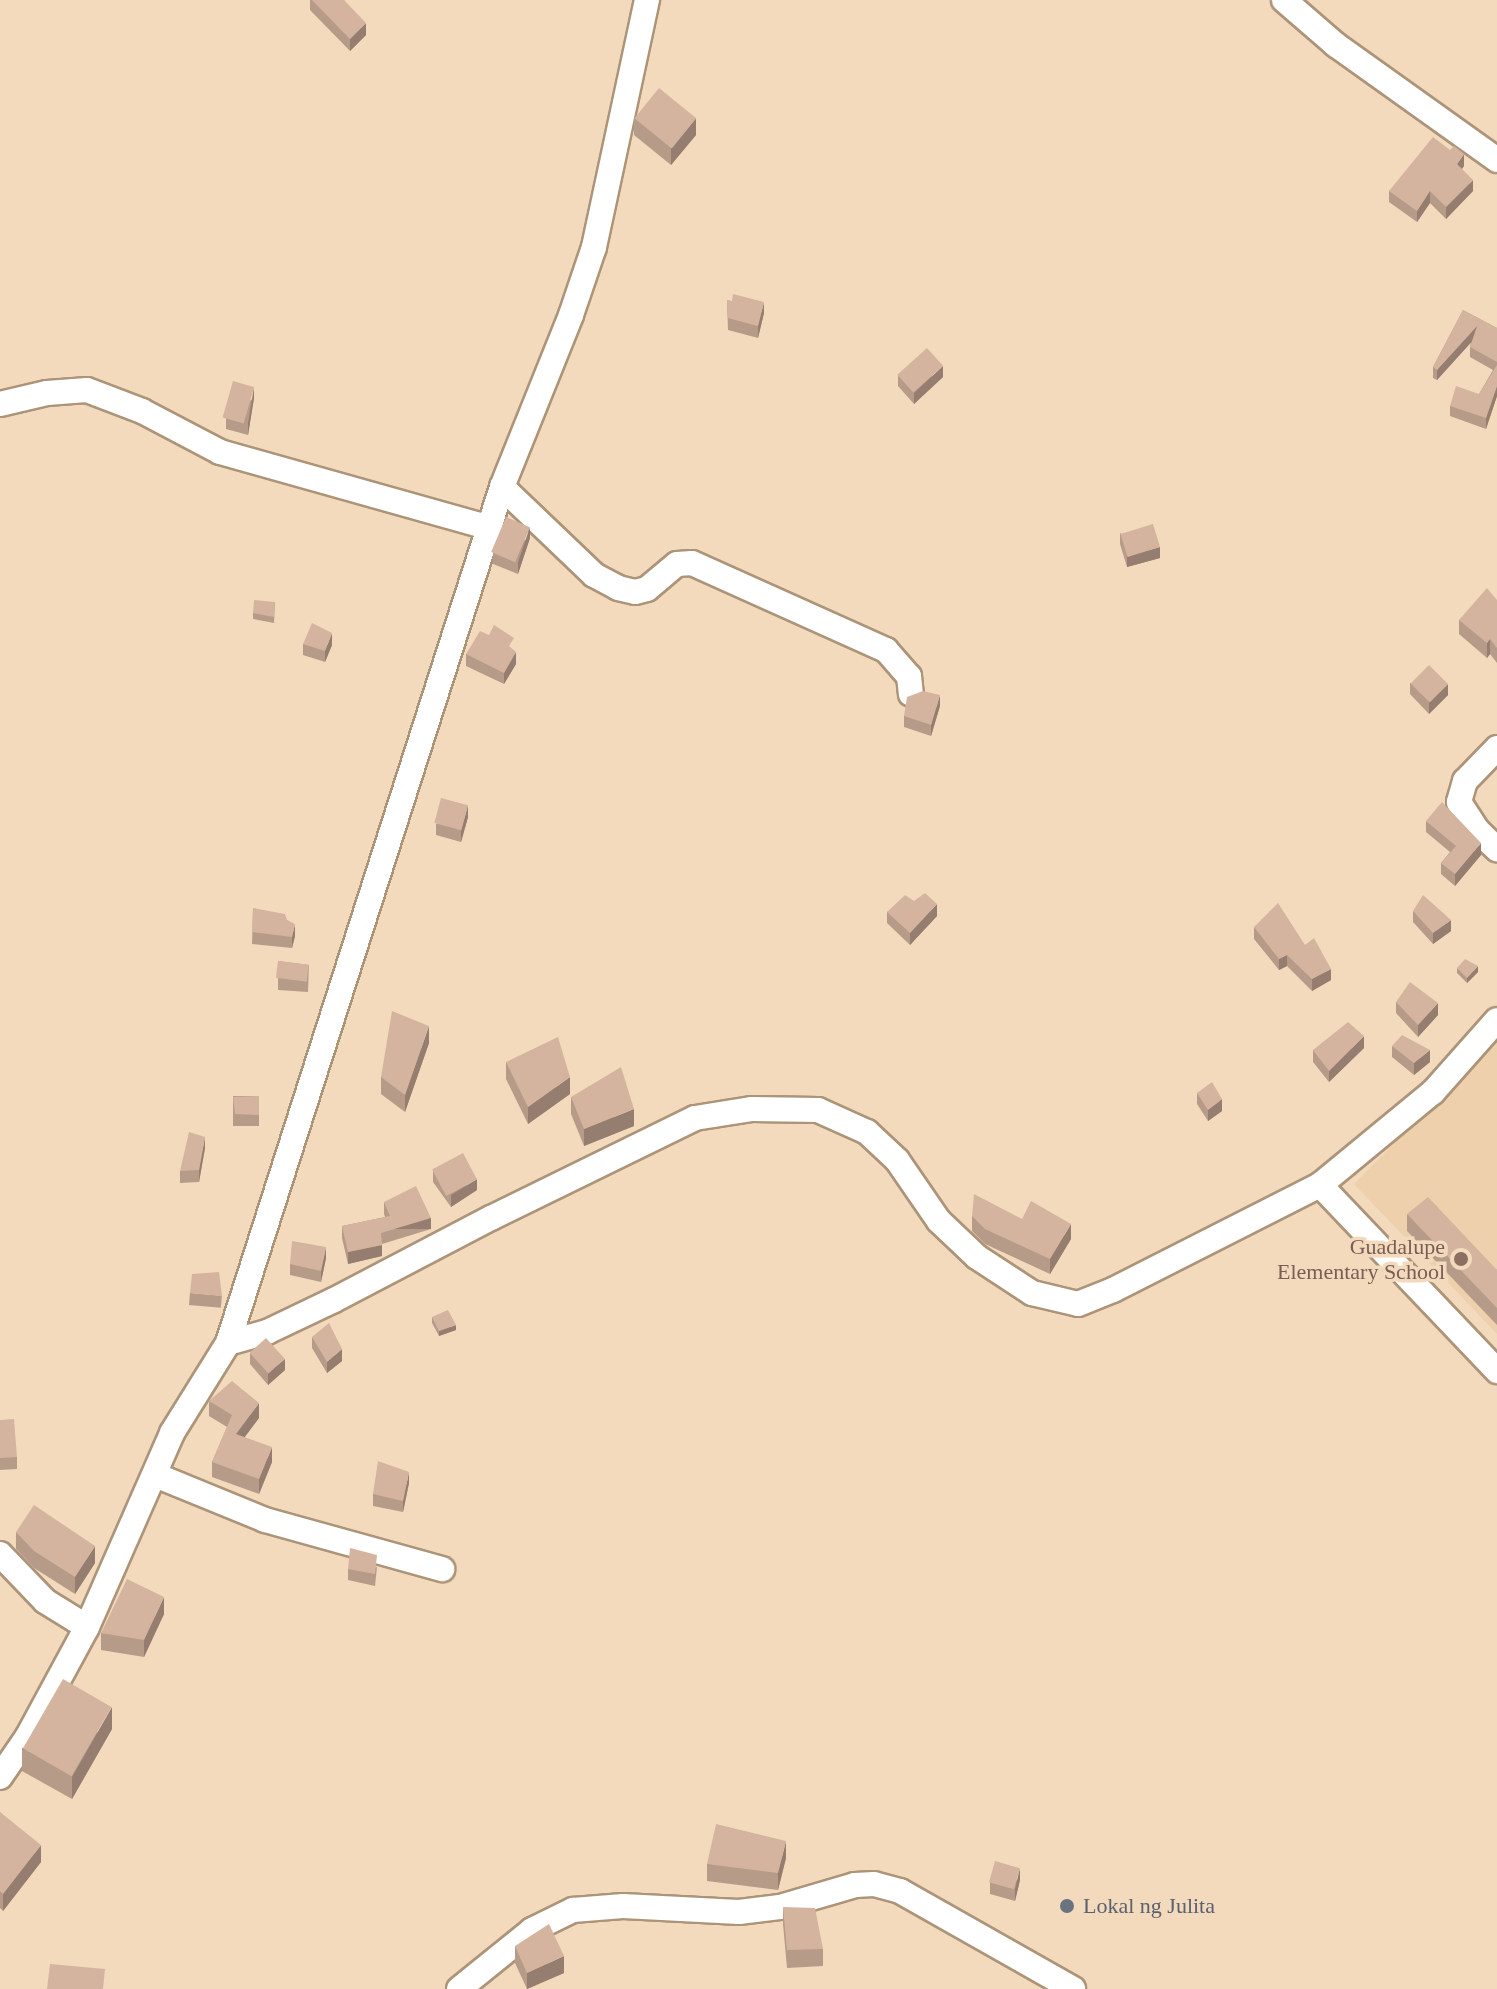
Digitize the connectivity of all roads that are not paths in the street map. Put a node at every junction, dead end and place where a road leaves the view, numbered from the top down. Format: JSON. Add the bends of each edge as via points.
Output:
{"nodes":[{"id":1,"x":647,"y":0,"type":"edge"},
{"id":2,"x":1284,"y":0,"type":"edge"},
{"id":3,"x":1497,"y":160,"type":"edge"},
{"id":4,"x":0,"y":404,"type":"edge"},
{"id":5,"x":502,"y":487,"type":"junction"},
{"id":6,"x":491,"y":528,"type":"junction"},
{"id":7,"x":911,"y":694,"type":"edge"},
{"id":8,"x":1497,"y":748,"type":"edge"},
{"id":9,"x":1497,"y":849,"type":"edge"},
{"id":10,"x":1497,"y":1020,"type":"edge"},
{"id":11,"x":1320,"y":1185,"type":"junction"},
{"id":12,"x":228,"y":1343,"type":"junction"},
{"id":13,"x":1497,"y":1371,"type":"edge"},
{"id":14,"x":155,"y":1475,"type":"junction"},
{"id":15,"x":0,"y":1554,"type":"edge"},
{"id":16,"x":442,"y":1569,"type":"dead end"},
{"id":17,"x":87,"y":1627,"type":"junction"},
{"id":18,"x":0,"y":1777,"type":"edge"},
{"id":19,"x":459,"y":1989,"type":"edge"},
{"id":20,"x":1073,"y":1989,"type":"edge"}],
"edges":[{"from":1,"to":5,"type":"street","via":[[594,247]]},
{"from":2,"to":3,"type":"street","via":[[1336,45]]},
{"from":4,"to":6,"type":"street","via":[[87,390],[142,411],[220,452]]},
{"from":5,"to":6,"type":"street"},
{"from":5,"to":7,"type":"street","via":[[594,575],[618,588],[647,589],[677,564],[692,563],[886,650],[909,676]]},
{"from":6,"to":12,"type":"street"},
{"from":8,"to":9,"type":"street","via":[[1465,781],[1459,802]]},
{"from":10,"to":11,"type":"street","via":[[1433,1092]]},
{"from":11,"to":12,"type":"street","via":[[1113,1290],[1078,1304],[1061,1303],[1032,1293],[977,1257],[922,1200],[897,1160],[850,1122],[818,1110],[722,1112],[695,1118],[267,1332]]},
{"from":11,"to":13,"type":"street"},
{"from":12,"to":14,"type":"street","via":[[187,1404]]},
{"from":14,"to":16,"type":"street","via":[[265,1520]]},
{"from":14,"to":17,"type":"street"},
{"from":15,"to":17,"type":"street","via":[[45,1601]]},
{"from":17,"to":18,"type":"street"},
{"from":19,"to":20,"type":"street","via":[[532,1930],[573,1910],[623,1906],[739,1912],[874,1884],[900,1891]]}]}
